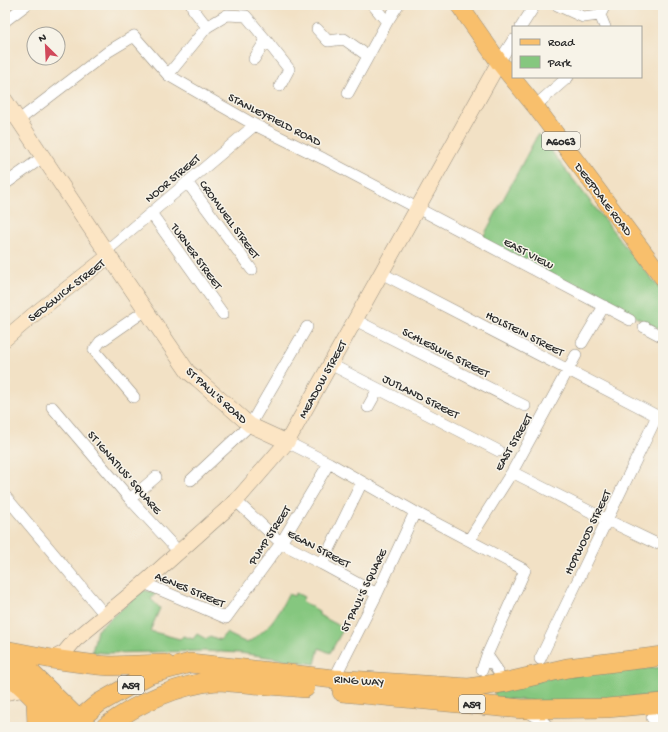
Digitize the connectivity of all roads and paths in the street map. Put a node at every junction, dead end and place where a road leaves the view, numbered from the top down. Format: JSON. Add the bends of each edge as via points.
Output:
{"nodes":[{"id":1,"x":26,"y":5,"type":"edge"},
{"id":2,"x":192,"y":5,"type":"edge"},
{"id":3,"x":373,"y":5,"type":"edge"},
{"id":4,"x":398,"y":5,"type":"edge"},
{"id":5,"x":459,"y":5,"type":"edge"},
{"id":6,"x":535,"y":5,"type":"edge"},
{"id":7,"x":557,"y":5,"type":"edge"},
{"id":8,"x":603,"y":10,"type":"edge"},
{"id":9,"x":5,"y":21,"type":"edge"},
{"id":10,"x":386,"y":22,"type":"junction"},
{"id":11,"x":522,"y":26,"type":"edge"},
{"id":12,"x":604,"y":26,"type":"edge"},
{"id":13,"x":207,"y":27,"type":"junction"},
{"id":14,"x":317,"y":29,"type":"dead end"},
{"id":15,"x":266,"y":40,"type":"junction"},
{"id":16,"x":512,"y":42,"type":"edge"},
{"id":17,"x":371,"y":51,"type":"junction"},
{"id":18,"x":254,"y":59,"type":"dead end"},
{"id":19,"x":499,"y":62,"type":"junction"},
{"id":20,"x":168,"y":75,"type":"junction"},
{"id":21,"x":512,"y":78,"type":"edge"},
{"id":22,"x":512,"y":78,"type":"edge"},
{"id":23,"x":567,"y":78,"type":"edge"},
{"id":24,"x":280,"y":86,"type":"dead end"},
{"id":25,"x":348,"y":93,"type":"dead end"},
{"id":26,"x":5,"y":100,"type":"edge"},
{"id":27,"x":535,"y":106,"type":"junction"},
{"id":28,"x":12,"y":118,"type":"edge"},
{"id":29,"x":256,"y":125,"type":"junction"},
{"id":30,"x":43,"y":157,"type":"junction"},
{"id":31,"x":187,"y":182,"type":"junction"},
{"id":32,"x":5,"y":184,"type":"edge"},
{"id":33,"x":416,"y":208,"type":"junction"},
{"id":34,"x":151,"y":213,"type":"junction"},
{"id":35,"x":107,"y":254,"type":"junction"},
{"id":36,"x":252,"y":270,"type":"dead end"},
{"id":37,"x":381,"y":273,"type":"junction"},
{"id":38,"x":663,"y":278,"type":"edge"},
{"id":39,"x":604,"y":306,"type":"junction"},
{"id":40,"x":146,"y":310,"type":"junction"},
{"id":41,"x":223,"y":314,"type":"dead end"},
{"id":42,"x":355,"y":320,"type":"junction"},
{"id":43,"x":630,"y":320,"type":"dead end"},
{"id":44,"x":307,"y":327,"type":"dead end"},
{"id":45,"x":644,"y":327,"type":"dead end"},
{"id":46,"x":663,"y":337,"type":"edge"},
{"id":47,"x":5,"y":339,"type":"edge"},
{"id":48,"x":582,"y":343,"type":"dead end"},
{"id":49,"x":576,"y":355,"type":"dead end"},
{"id":50,"x":330,"y":364,"type":"junction"},
{"id":51,"x":568,"y":369,"type":"junction"},
{"id":52,"x":378,"y":389,"type":"junction"},
{"id":53,"x":134,"y":397,"type":"dead end"},
{"id":54,"x":525,"y":406,"type":"dead end"},
{"id":55,"x":52,"y":407,"type":"dead end"},
{"id":56,"x":368,"y":407,"type":"dead end"},
{"id":57,"x":660,"y":418,"type":"edge"},
{"id":58,"x":250,"y":425,"type":"junction"},
{"id":59,"x":287,"y":442,"type":"junction"},
{"id":60,"x":499,"y":451,"type":"dead end"},
{"id":61,"x":329,"y":462,"type":"junction"},
{"id":62,"x":512,"y":472,"type":"junction"},
{"id":63,"x":156,"y":478,"type":"dead end"},
{"id":64,"x":190,"y":480,"type":"dead end"},
{"id":65,"x":362,"y":482,"type":"junction"},
{"id":66,"x":5,"y":496,"type":"edge"},
{"id":67,"x":130,"y":499,"type":"junction"},
{"id":68,"x":236,"y":501,"type":"junction"},
{"id":69,"x":415,"y":512,"type":"junction"},
{"id":70,"x":607,"y":520,"type":"junction"},
{"id":71,"x":469,"y":540,"type":"junction"},
{"id":72,"x":281,"y":543,"type":"junction"},
{"id":73,"x":655,"y":543,"type":"dead end"},
{"id":74,"x":179,"y":552,"type":"junction"},
{"id":75,"x":322,"y":564,"type":"junction"},
{"id":76,"x":144,"y":583,"type":"junction"},
{"id":77,"x":376,"y":594,"type":"junction"},
{"id":78,"x":105,"y":615,"type":"junction"},
{"id":79,"x":226,"y":618,"type":"joint"},
{"id":80,"x":76,"y":640,"type":"junction"},
{"id":81,"x":5,"y":651,"type":"edge"},
{"id":82,"x":487,"y":655,"type":"junction"},
{"id":83,"x":661,"y":656,"type":"edge"},
{"id":84,"x":52,"y":659,"type":"junction"},
{"id":85,"x":540,"y":659,"type":"dead end"},
{"id":86,"x":84,"y":663,"type":"junction"},
{"id":87,"x":190,"y":663,"type":"junction"},
{"id":88,"x":482,"y":670,"type":"dead end"},
{"id":89,"x":5,"y":671,"type":"edge"},
{"id":90,"x":498,"y":671,"type":"dead end"},
{"id":91,"x":334,"y":678,"type":"junction"},
{"id":92,"x":5,"y":693,"type":"edge"},
{"id":93,"x":30,"y":694,"type":"junction"},
{"id":94,"x":663,"y":703,"type":"edge"},
{"id":95,"x":522,"y":709,"type":"junction"},
{"id":96,"x":74,"y":725,"type":"edge"},
{"id":97,"x":37,"y":727,"type":"edge"},
{"id":98,"x":106,"y":727,"type":"edge"},
{"id":99,"x":548,"y":727,"type":"edge"}],
"edges":[{"from":1,"to":9,"type":"street"},
{"from":2,"to":13,"type":"street"},
{"from":3,"to":10,"type":"street"},
{"from":4,"to":10,"type":"street"},
{"from":5,"to":19,"type":"main road","name":"DEEPDALE ROAD","number":"A6063"},
{"from":6,"to":11,"type":"street"},
{"from":7,"to":8,"type":"street","via":[[583,17]]},
{"from":8,"to":12,"type":"street"},
{"from":10,"to":17,"type":"street"},
{"from":13,"to":15,"type":"street","via":[[227,15],[246,16]]},
{"from":13,"to":20,"type":"street"},
{"from":14,"to":17,"type":"street","via":[[328,42],[344,39]]},
{"from":15,"to":18,"type":"street"},
{"from":15,"to":24,"type":"street","via":[[289,69]]},
{"from":16,"to":19,"type":"street"},
{"from":17,"to":25,"type":"street"},
{"from":19,"to":21,"type":"main road","name":"DEEPDALE ROAD","number":"A6063"},
{"from":19,"to":33,"type":"street","name":"MEADOW STREET"},
{"from":20,"to":28,"type":"street","name":"STANLEYFIELD ROAD","via":[[134,36]]},
{"from":20,"to":29,"type":"street","name":"STANLEYFIELD ROAD"},
{"from":22,"to":27,"type":"main road","name":"DEEPDALE ROAD","number":"A6063"},
{"from":23,"to":27,"type":"street"},
{"from":26,"to":28,"type":"street","name":"ST PAUL'S ROAD"},
{"from":27,"to":38,"type":"main road","name":"DEEPDALE ROAD","number":"A6063"},
{"from":28,"to":30,"type":"street","name":"ST PAUL'S ROAD"},
{"from":29,"to":31,"type":"street","name":"NOOR STREET"},
{"from":29,"to":33,"type":"street","name":"STANLEYFIELD ROAD","via":[[324,158]]},
{"from":30,"to":32,"type":"street"},
{"from":30,"to":35,"type":"street","name":"ST PAUL'S ROAD"},
{"from":31,"to":34,"type":"street","name":"NOOR STREET"},
{"from":31,"to":36,"type":"street","name":"CROMWELL STREET"},
{"from":33,"to":37,"type":"street","name":"MEADOW STREET"},
{"from":33,"to":39,"type":"street","name":"EAST VIEW"},
{"from":34,"to":35,"type":"street","name":"NOOR STREET"},
{"from":34,"to":41,"type":"street","name":"TURNER STREET"},
{"from":35,"to":40,"type":"street","name":"ST PAUL'S ROAD"},
{"from":35,"to":47,"type":"street","name":"SEDGWICK STREET"},
{"from":37,"to":42,"type":"street","name":"MEADOW STREET"},
{"from":37,"to":51,"type":"street","name":"HOLSTEIN STREET"},
{"from":39,"to":43,"type":"street","name":"EAST VIEW"},
{"from":39,"to":48,"type":"street"},
{"from":40,"to":53,"type":"street","via":[[100,342],[94,350]]},
{"from":40,"to":58,"type":"street","name":"ST PAUL'S ROAD","via":[[188,372]]},
{"from":42,"to":50,"type":"street","name":"MEADOW STREET"},
{"from":42,"to":54,"type":"street","name":"SCHLESWIG STREET"},
{"from":44,"to":58,"type":"street"},
{"from":45,"to":46,"type":"street"},
{"from":49,"to":51,"type":"street","name":"EAST STREET"},
{"from":50,"to":52,"type":"street","name":"JUTLAND STREET"},
{"from":50,"to":59,"type":"street","name":"MEADOW STREET"},
{"from":51,"to":57,"type":"street","name":"HOLSTEIN STREET"},
{"from":51,"to":62,"type":"street","name":"EAST STREET"},
{"from":52,"to":56,"type":"street"},
{"from":52,"to":60,"type":"street","name":"JUTLAND STREET"},
{"from":55,"to":67,"type":"street","name":"ST IGNATIUS' SQUARE"},
{"from":57,"to":70,"type":"street","name":"HOPWOOD STREET"},
{"from":58,"to":59,"type":"street","name":"ST PAUL'S ROAD"},
{"from":58,"to":64,"type":"street"},
{"from":59,"to":61,"type":"street","name":"ST PAUL'S ROAD"},
{"from":59,"to":68,"type":"street","name":"MEADOW STREET"},
{"from":61,"to":65,"type":"street","name":"ST PAUL'S ROAD"},
{"from":61,"to":72,"type":"street","name":"PUMP STREET"},
{"from":62,"to":70,"type":"street"},
{"from":62,"to":71,"type":"street","name":"EAST STREET"},
{"from":63,"to":67,"type":"street"},
{"from":65,"to":69,"type":"street","name":"ST PAUL'S ROAD"},
{"from":65,"to":75,"type":"street"},
{"from":66,"to":78,"type":"street"},
{"from":67,"to":74,"type":"street","name":"ST IGNATIUS' SQUARE"},
{"from":68,"to":72,"type":"street","name":"EGAN STREET"},
{"from":68,"to":74,"type":"street","name":"MEADOW STREET"},
{"from":69,"to":71,"type":"street","name":"ST PAUL'S ROAD"},
{"from":69,"to":77,"type":"street","name":"ST PAUL'S SQUARE"},
{"from":70,"to":73,"type":"street"},
{"from":70,"to":85,"type":"street","name":"HOPWOOD STREET"},
{"from":71,"to":82,"type":"street","via":[[525,570]]},
{"from":72,"to":75,"type":"street","name":"EGAN STREET"},
{"from":72,"to":79,"type":"street","name":"PUMP STREET"},
{"from":74,"to":76,"type":"street","name":"MEADOW STREET"},
{"from":75,"to":77,"type":"street","name":"EGAN STREET"},
{"from":76,"to":78,"type":"street","name":"MEADOW STREET"},
{"from":76,"to":79,"type":"street","name":"AGNES STREET"},
{"from":77,"to":91,"type":"street","name":"ST PAUL'S SQUARE"},
{"from":78,"to":80,"type":"street","name":"MEADOW STREET"},
{"from":80,"to":84,"type":"street","name":"MEADOW STREET","via":[[64,653]]},
{"from":80,"to":86,"type":"street","via":[[76,650]]},
{"from":81,"to":84,"type":"highway"},
{"from":81,"to":96,"type":"highway","via":[[32,674]]},
{"from":82,"to":88,"type":"street"},
{"from":82,"to":90,"type":"street"},
{"from":83,"to":91,"type":"highway","name":"RING WAY","number":"A59","via":[[567,668],[469,688]]},
{"from":84,"to":86,"type":"highway"},
{"from":86,"to":87,"type":"highway","via":[[110,666]]},
{"from":87,"to":91,"type":"highway","name":"RING WAY","number":"A59"},
{"from":87,"to":96,"type":"highway","name":"RING WAY","number":"A59","via":[[150,674],[99,703]]},
{"from":89,"to":93,"type":"highway"},
{"from":92,"to":93,"type":"street"},
{"from":93,"to":96,"type":"highway"},
{"from":93,"to":97,"type":"highway"},
{"from":94,"to":95,"type":"highway","name":"RING WAY","number":"A59","via":[[607,708]]},
{"from":95,"to":98,"type":"highway","name":"RING WAY","number":"A59","via":[[218,681],[166,693],[126,712]]},
{"from":95,"to":99,"type":"street","via":[[542,720]]}]}
